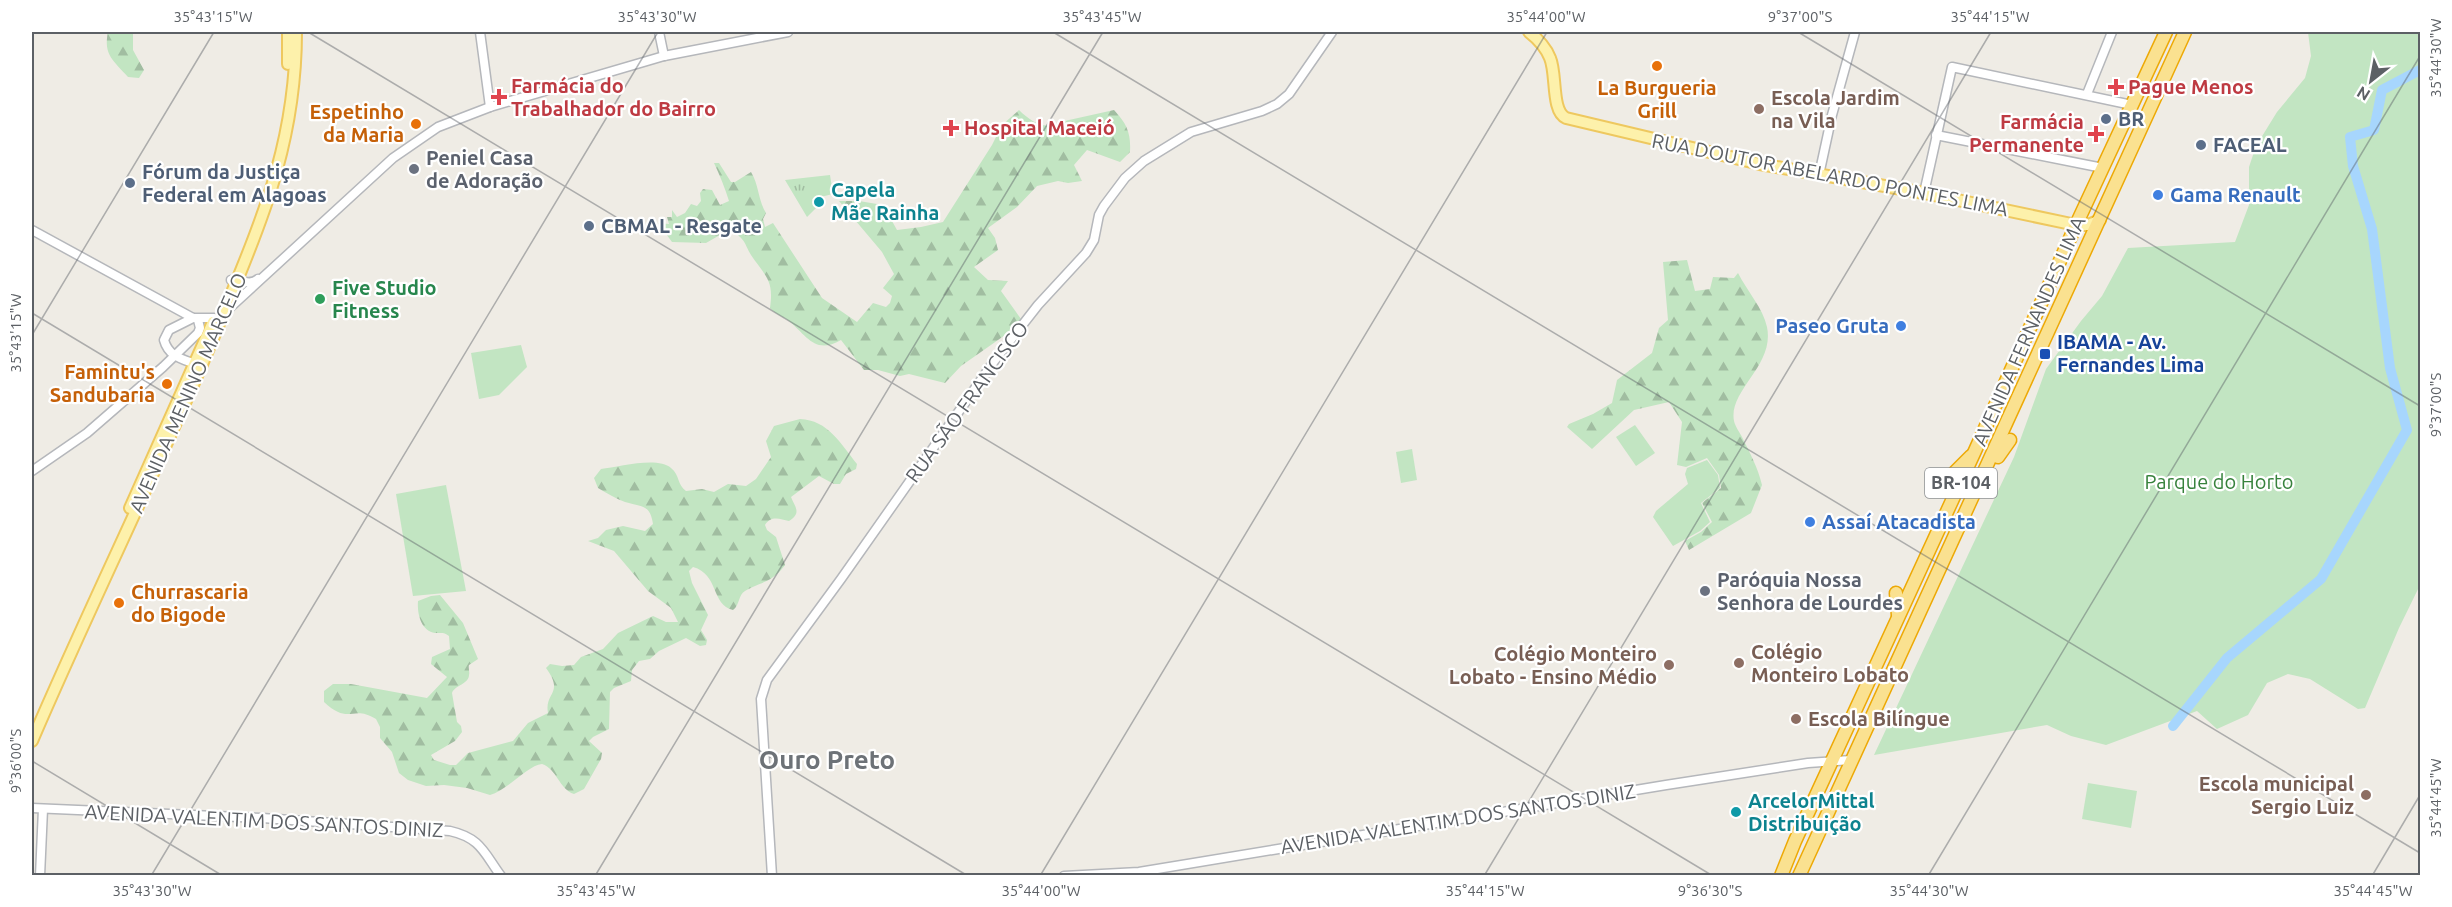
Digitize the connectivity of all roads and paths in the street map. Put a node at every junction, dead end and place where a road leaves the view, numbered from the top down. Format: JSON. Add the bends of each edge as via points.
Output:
{"nodes":[{"id":1,"x":288,"y":32,"type":"edge"},
{"id":2,"x":296,"y":32,"type":"edge"},
{"id":3,"x":480,"y":32,"type":"edge"},
{"id":4,"x":659,"y":32,"type":"edge"},
{"id":5,"x":788,"y":32,"type":"edge"},
{"id":6,"x":1332,"y":32,"type":"edge"},
{"id":7,"x":1529,"y":32,"type":"edge"},
{"id":8,"x":1855,"y":32,"type":"edge"},
{"id":9,"x":2112,"y":32,"type":"edge"},
{"id":10,"x":2166,"y":32,"type":"edge"},
{"id":11,"x":2185,"y":32,"type":"edge"},
{"id":12,"x":663,"y":56,"type":"junction"},
{"id":13,"x":2087,"y":94,"type":"junction"},
{"id":14,"x":2132,"y":105,"type":"junction"},
{"id":15,"x":490,"y":107,"type":"junction"},
{"id":16,"x":1936,"y":135,"type":"junction"},
{"id":17,"x":2103,"y":168,"type":"junction"},
{"id":18,"x":1819,"y":175,"type":"junction"},
{"id":19,"x":1924,"y":193,"type":"junction"},
{"id":20,"x":328,"y":217,"type":"junction"},
{"id":21,"x":2100,"y":220,"type":"junction"},
{"id":22,"x":2076,"y":225,"type":"junction"},
{"id":23,"x":32,"y":230,"type":"edge"},
{"id":24,"x":2056,"y":270,"type":"junction"},
{"id":25,"x":234,"y":280,"type":"junction"},
{"id":26,"x":2072,"y":280,"type":"junction"},
{"id":27,"x":219,"y":316,"type":"junction"},
{"id":28,"x":196,"y":319,"type":"junction"},
{"id":29,"x":2022,"y":319,"type":"dead end"},
{"id":30,"x":2026,"y":338,"type":"junction"},
{"id":31,"x":174,"y":357,"type":"junction"},
{"id":32,"x":198,"y":365,"type":"junction"},
{"id":33,"x":2010,"y":440,"type":"dead end"},
{"id":34,"x":1974,"y":453,"type":"junction"},
{"id":35,"x":32,"y":471,"type":"edge"},
{"id":36,"x":1982,"y":477,"type":"junction"},
{"id":37,"x":1949,"y":478,"type":"dead end"},
{"id":38,"x":1896,"y":592,"type":"dead end"},
{"id":39,"x":1917,"y":614,"type":"junction"},
{"id":40,"x":1898,"y":618,"type":"junction"},
{"id":41,"x":1916,"y":642,"type":"dead end"},
{"id":42,"x":1885,"y":645,"type":"junction"},
{"id":43,"x":1870,"y":652,"type":"dead end"},
{"id":44,"x":1837,"y":725,"type":"dead end"},
{"id":45,"x":32,"y":726,"type":"edge"},
{"id":46,"x":1843,"y":740,"type":"junction"},
{"id":47,"x":32,"y":741,"type":"edge"},
{"id":48,"x":1858,"y":746,"type":"junction"},
{"id":49,"x":1851,"y":760,"type":"junction"},
{"id":50,"x":1833,"y":761,"type":"junction"},
{"id":51,"x":1806,"y":796,"type":"dead end"},
{"id":52,"x":32,"y":808,"type":"edge"},
{"id":53,"x":43,"y":809,"type":"junction"},
{"id":54,"x":1809,"y":813,"type":"junction"},
{"id":55,"x":40,"y":876,"type":"edge"},
{"id":56,"x":501,"y":876,"type":"edge"},
{"id":57,"x":772,"y":876,"type":"edge"},
{"id":58,"x":1064,"y":876,"type":"edge"},
{"id":59,"x":1781,"y":876,"type":"edge"},
{"id":60,"x":1798,"y":876,"type":"edge"}],
"edges":[{"from":1,"to":25,"type":"main road","name":"AVENIDA MENINO MARCELO","via":[[286,91],[274,161]]},
{"from":2,"to":25,"type":"main road","name":"AVENIDA MENINO MARCELO","via":[[293,98],[281,160],[263,216]]},
{"from":3,"to":15,"type":"street"},
{"from":4,"to":12,"type":"street"},
{"from":5,"to":12,"type":"street"},
{"from":6,"to":57,"type":"street","name":"RUA SÃO FRANCISCO","via":[[1289,94],[1277,104],[1191,132],[1144,161],[1118,186],[1099,215],[1094,240],[1086,253],[995,360],[766,680],[761,699]]},
{"from":7,"to":18,"type":"main road","name":"RUA DOUTOR ABELARDO PONTES LIMA","via":[[1551,59],[1562,116],[1653,140]]},
{"from":8,"to":18,"type":"street"},
{"from":9,"to":13,"type":"street"},
{"from":10,"to":14,"type":"highway","name":"AVENIDA FERNANDES LIMA","number":"BR-104"},
{"from":11,"to":21,"type":"highway","name":"AVENIDA FERNANDES LIMA","number":"BR-104"},
{"from":12,"to":15,"type":"street"},
{"from":13,"to":14,"type":"street"},
{"from":13,"to":16,"type":"street","via":[[1952,67]]},
{"from":14,"to":17,"type":"highway","name":"AVENIDA FERNANDES LIMA","number":"BR-104"},
{"from":15,"to":20,"type":"street","via":[[438,127],[405,148]]},
{"from":16,"to":17,"type":"street"},
{"from":16,"to":19,"type":"street"},
{"from":17,"to":22,"type":"highway","name":"AVENIDA FERNANDES LIMA","number":"BR-104"},
{"from":18,"to":19,"type":"main road","name":"RUA DOUTOR ABELARDO PONTES LIMA"},
{"from":19,"to":22,"type":"main road","name":"RUA DOUTOR ABELARDO PONTES LIMA"},
{"from":20,"to":25,"type":"street","via":[[255,282]]},
{"from":20,"to":27,"type":"street"},
{"from":21,"to":22,"type":"main road","name":"RUA DOUTOR ABELARDO PONTES LIMA"},
{"from":21,"to":26,"type":"highway","name":"AVENIDA FERNANDES LIMA","number":"BR-104"},
{"from":22,"to":24,"type":"highway","name":"AVENIDA FERNANDES LIMA","number":"BR-104"},
{"from":23,"to":28,"type":"street"},
{"from":24,"to":26,"type":"highway"},
{"from":24,"to":30,"type":"highway","name":"AVENIDA FERNANDES LIMA","number":"BR-104"},
{"from":25,"to":27,"type":"main road","name":"AVENIDA MENINO MARCELO"},
{"from":26,"to":36,"type":"highway","name":"AVENIDA FERNANDES LIMA","number":"BR-104"},
{"from":27,"to":28,"type":"street"},
{"from":27,"to":32,"type":"main road","name":"AVENIDA MENINO MARCELO"},
{"from":28,"to":31,"type":"street","via":[[198,333]]},
{"from":28,"to":31,"type":"street","via":[[169,330],[165,336],[167,350]]},
{"from":29,"to":30,"type":"highway"},
{"from":30,"to":34,"type":"highway","name":"AVENIDA FERNANDES LIMA","number":"BR-104"},
{"from":31,"to":32,"type":"street"},
{"from":31,"to":35,"type":"street","via":[[87,433]]},
{"from":32,"to":45,"type":"main road","name":"AVENIDA MENINO MARCELO"},
{"from":32,"to":47,"type":"main road","name":"AVENIDA MENINO MARCELO"},
{"from":33,"to":36,"type":"highway"},
{"from":34,"to":37,"type":"highway"},
{"from":34,"to":40,"type":"highway","name":"AVENIDA FERNANDES LIMA","number":"BR-104"},
{"from":36,"to":39,"type":"highway","name":"AVENIDA FERNANDES LIMA","number":"BR-104"},
{"from":38,"to":40,"type":"highway"},
{"from":39,"to":41,"type":"highway"},
{"from":39,"to":48,"type":"highway","name":"AVENIDA FERNANDES LIMA","number":"BR-104"},
{"from":40,"to":42,"type":"highway","name":"AVENIDA FERNANDES LIMA","number":"BR-104"},
{"from":42,"to":43,"type":"highway"},
{"from":42,"to":46,"type":"highway","name":"AVENIDA FERNANDES LIMA","number":"BR-104"},
{"from":44,"to":46,"type":"highway"},
{"from":46,"to":48,"type":"highway","via":[[1850,748]]},
{"from":46,"to":50,"type":"highway","name":"AVENIDA FERNANDES LIMA","number":"BR-104"},
{"from":48,"to":49,"type":"highway","name":"AVENIDA FERNANDES LIMA","number":"BR-104"},
{"from":49,"to":50,"type":"street","name":"AVENIDA VALENTIM DOS SANTOS DINIZ"},
{"from":49,"to":60,"type":"highway","number":"BR-104"},
{"from":50,"to":54,"type":"highway","number":"BR-104"},
{"from":50,"to":58,"type":"street","name":"AVENIDA VALENTIM DOS SANTOS DINIZ","via":[[1139,872]]},
{"from":51,"to":54,"type":"highway"},
{"from":52,"to":53,"type":"street","name":"AVENIDA VALENTIM DOS SANTOS DINIZ"},
{"from":53,"to":55,"type":"street"},
{"from":53,"to":56,"type":"street","name":"AVENIDA VALENTIM DOS SANTOS DINIZ","via":[[450,831],[477,842]]},
{"from":54,"to":59,"type":"highway","number":"BR-104"}]}
